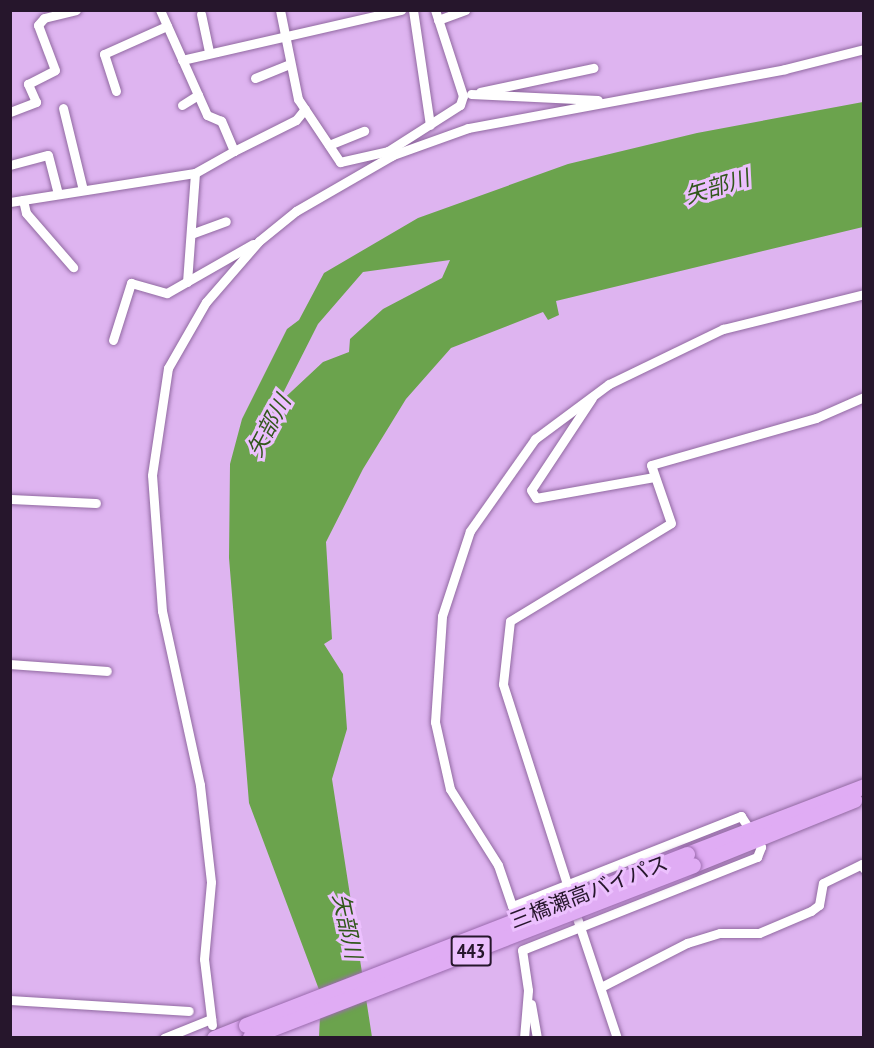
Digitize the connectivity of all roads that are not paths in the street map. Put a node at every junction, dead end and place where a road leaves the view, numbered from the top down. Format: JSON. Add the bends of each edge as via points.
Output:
{"nodes":[{"id":1,"x":76,"y":10,"type":"edge"},
{"id":2,"x":160,"y":10,"type":"edge"},
{"id":3,"x":280,"y":10,"type":"edge"},
{"id":4,"x":401,"y":10,"type":"edge"},
{"id":5,"x":413,"y":10,"type":"edge"},
{"id":6,"x":465,"y":10,"type":"edge"},
{"id":7,"x":201,"y":14,"type":"dead end"},
{"id":8,"x":374,"y":14,"type":"edge"},
{"id":9,"x":436,"y":15,"type":"edge"},
{"id":10,"x":167,"y":26,"type":"junction"},
{"id":11,"x":286,"y":39,"type":"junction"},
{"id":12,"x":864,"y":49,"type":"edge"},
{"id":13,"x":209,"y":52,"type":"junction"},
{"id":14,"x":182,"y":60,"type":"junction"},
{"id":15,"x":288,"y":65,"type":"junction"},
{"id":16,"x":593,"y":68,"type":"dead end"},
{"id":17,"x":255,"y":78,"type":"dead end"},
{"id":18,"x":116,"y":91,"type":"dead end"},
{"id":19,"x":467,"y":95,"type":"junction"},
{"id":20,"x":198,"y":96,"type":"junction"},
{"id":21,"x":608,"y":102,"type":"junction"},
{"id":22,"x":182,"y":105,"type":"dead end"},
{"id":23,"x":63,"y":108,"type":"dead end"},
{"id":24,"x":305,"y":109,"type":"junction"},
{"id":25,"x":10,"y":112,"type":"edge"},
{"id":26,"x":430,"y":125,"type":"junction"},
{"id":27,"x":364,"y":131,"type":"dead end"},
{"id":28,"x":328,"y":145,"type":"junction"},
{"id":29,"x":234,"y":151,"type":"junction"},
{"id":30,"x":389,"y":154,"type":"junction"},
{"id":31,"x":10,"y":165,"type":"edge"},
{"id":32,"x":195,"y":173,"type":"junction"},
{"id":33,"x":83,"y":190,"type":"junction"},
{"id":34,"x":58,"y":194,"type":"junction"},
{"id":35,"x":23,"y":200,"type":"junction"},
{"id":36,"x":10,"y":202,"type":"edge"},
{"id":37,"x":226,"y":221,"type":"dead end"},
{"id":38,"x":191,"y":234,"type":"junction"},
{"id":39,"x":259,"y":241,"type":"junction"},
{"id":40,"x":73,"y":267,"type":"dead end"},
{"id":41,"x":187,"y":282,"type":"junction"},
{"id":42,"x":864,"y":294,"type":"edge"},
{"id":43,"x":113,"y":340,"type":"dead end"},
{"id":44,"x":593,"y":396,"type":"junction"},
{"id":45,"x":863,"y":400,"type":"edge"},
{"id":46,"x":654,"y":477,"type":"junction"},
{"id":47,"x":10,"y":499,"type":"edge"},
{"id":48,"x":96,"y":503,"type":"dead end"},
{"id":49,"x":10,"y":664,"type":"edge"},
{"id":50,"x":107,"y":671,"type":"dead end"},
{"id":51,"x":864,"y":786,"type":"edge"},
{"id":52,"x":864,"y":797,"type":"edge"},
{"id":53,"x":755,"y":834,"type":"junction"},
{"id":54,"x":864,"y":868,"type":"edge"},
{"id":55,"x":567,"y":883,"type":"junction"},
{"id":56,"x":512,"y":906,"type":"junction"},
{"id":57,"x":579,"y":926,"type":"junction"},
{"id":58,"x":522,"y":950,"type":"junction"},
{"id":59,"x":601,"y":987,"type":"junction"},
{"id":60,"x":528,"y":990,"type":"junction"},
{"id":61,"x":10,"y":1000,"type":"edge"},
{"id":62,"x":189,"y":1011,"type":"dead end"},
{"id":63,"x":212,"y":1027,"type":"edge"},
{"id":64,"x":248,"y":1033,"type":"edge"},
{"id":65,"x":164,"y":1038,"type":"edge"},
{"id":66,"x":524,"y":1038,"type":"edge"},
{"id":67,"x":537,"y":1038,"type":"edge"},
{"id":68,"x":617,"y":1038,"type":"edge"}],
"edges":[{"from":1,"to":25,"type":"street","via":[[44,18],[38,25],[55,70],[28,84],[36,102]]},
{"from":2,"to":10,"type":"street"},
{"from":3,"to":11,"type":"street"},
{"from":4,"to":8,"type":"street"},
{"from":5,"to":26,"type":"street"},
{"from":6,"to":9,"type":"street"},
{"from":7,"to":13,"type":"street"},
{"from":8,"to":11,"type":"street"},
{"from":9,"to":19,"type":"street"},
{"from":10,"to":14,"type":"street"},
{"from":10,"to":18,"type":"street","via":[[104,54]]},
{"from":11,"to":13,"type":"street"},
{"from":11,"to":15,"type":"street"},
{"from":12,"to":21,"type":"street","via":[[784,69]]},
{"from":13,"to":14,"type":"street"},
{"from":14,"to":20,"type":"street"},
{"from":15,"to":17,"type":"street"},
{"from":15,"to":24,"type":"street"},
{"from":16,"to":19,"type":"street"},
{"from":19,"to":21,"type":"street"},
{"from":19,"to":26,"type":"street","via":[[460,105]]},
{"from":20,"to":22,"type":"street"},
{"from":20,"to":29,"type":"street","via":[[207,115],[221,121]]},
{"from":21,"to":30,"type":"street","via":[[468,128]]},
{"from":23,"to":33,"type":"street"},
{"from":24,"to":28,"type":"street"},
{"from":24,"to":29,"type":"street","via":[[296,120]]},
{"from":26,"to":30,"type":"street"},
{"from":27,"to":28,"type":"street"},
{"from":28,"to":30,"type":"street","via":[[340,162]]},
{"from":29,"to":32,"type":"street"},
{"from":30,"to":39,"type":"street","via":[[324,192]]},
{"from":31,"to":34,"type":"street","via":[[48,155]]},
{"from":32,"to":33,"type":"street"},
{"from":32,"to":38,"type":"street"},
{"from":33,"to":34,"type":"street"},
{"from":34,"to":35,"type":"street"},
{"from":35,"to":36,"type":"street"},
{"from":35,"to":40,"type":"street","via":[[26,213]]},
{"from":37,"to":38,"type":"street"},
{"from":38,"to":41,"type":"street"},
{"from":39,"to":41,"type":"street"},
{"from":39,"to":63,"type":"street","via":[[222,281],[176,351],[160,400],[152,475],[162,611],[200,785],[211,882],[204,959]]},
{"from":41,"to":43,"type":"street","via":[[167,293],[131,283]]},
{"from":42,"to":44,"type":"street","via":[[723,329],[654,360]]},
{"from":44,"to":46,"type":"street","via":[[531,490],[536,498]]},
{"from":44,"to":56,"type":"street","via":[[535,439],[492,495],[470,531],[442,616],[434,696],[442,764],[450,789],[498,865]]},
{"from":45,"to":46,"type":"street","via":[[816,418],[651,465]]},
{"from":46,"to":55,"type":"street","via":[[671,523],[521,609],[506,631],[503,684]]},
{"from":47,"to":48,"type":"street"},
{"from":49,"to":50,"type":"street"},
{"from":51,"to":53,"type":"highway","name":"三橋瀬高バイパス","number":"443"},
{"from":52,"to":53,"type":"highway","name":"三橋瀬高バイパス","number":"443"},
{"from":53,"to":55,"type":"street","via":[[741,816]]},
{"from":53,"to":57,"type":"street","via":[[757,857]]},
{"from":53,"to":64,"type":"highway","name":"三橋瀬高バイパス","number":"443","bridge":true},
{"from":54,"to":59,"type":"street","via":[[862,864],[824,883],[819,905],[811,911],[759,933],[720,933],[687,943]]},
{"from":55,"to":56,"type":"street"},
{"from":55,"to":57,"type":"street"},
{"from":56,"to":58,"type":"street"},
{"from":57,"to":58,"type":"street"},
{"from":57,"to":59,"type":"street"},
{"from":58,"to":60,"type":"street"},
{"from":59,"to":68,"type":"street"},
{"from":60,"to":66,"type":"street"},
{"from":60,"to":67,"type":"street"},
{"from":61,"to":62,"type":"street"},
{"from":63,"to":64,"type":"highway","name":"三橋瀬高バイパス","number":"443"},
{"from":63,"to":65,"type":"street"}]}
